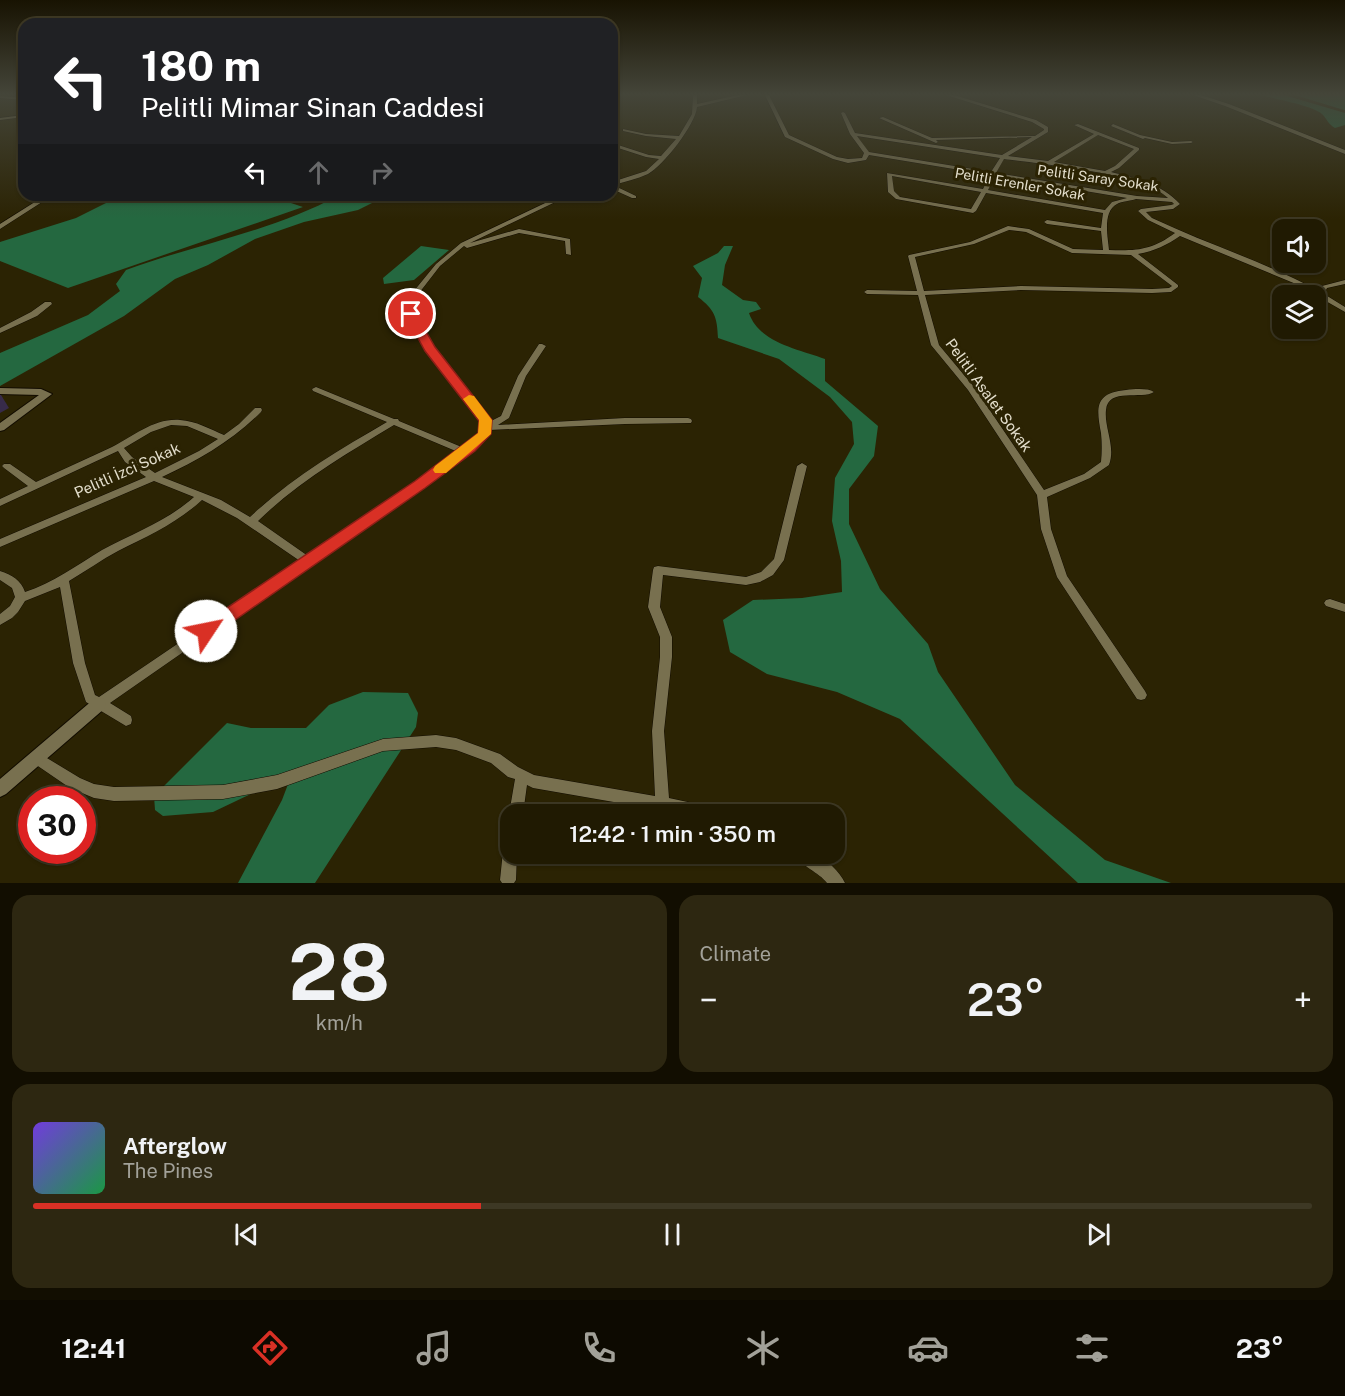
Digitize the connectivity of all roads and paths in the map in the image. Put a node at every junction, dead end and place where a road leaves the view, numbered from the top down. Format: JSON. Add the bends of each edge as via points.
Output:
{"nodes":[{"id":1,"x":660,"y":136,"type":"edge"},
{"id":2,"x":787,"y":136,"type":"edge"},
{"id":3,"x":854,"y":136,"type":"edge"},
{"id":4,"x":867,"y":136,"type":"edge"},
{"id":5,"x":924,"y":136,"type":"edge"},
{"id":6,"x":1028,"y":136,"type":"edge"},
{"id":7,"x":1035,"y":136,"type":"edge"},
{"id":8,"x":1092,"y":136,"type":"edge"},
{"id":9,"x":1106,"y":136,"type":"edge"},
{"id":10,"x":1141,"y":136,"type":"edge"},
{"id":11,"x":1142,"y":136,"type":"edge"},
{"id":12,"x":1305,"y":136,"type":"edge"},
{"id":13,"x":680,"y":138,"type":"joint"},
{"id":14,"x":934,"y":139,"type":"junction"},
{"id":15,"x":1191,"y":142,"type":"dead end"},
{"id":16,"x":618,"y":146,"type":"edge"},
{"id":17,"x":935,"y":146,"type":"junction"},
{"id":18,"x":1137,"y":149,"type":"junction"},
{"id":19,"x":1345,"y":152,"type":"edge"},
{"id":20,"x":867,"y":153,"type":"junction"},
{"id":21,"x":1003,"y":157,"type":"junction"},
{"id":22,"x":663,"y":158,"type":"junction"},
{"id":23,"x":1047,"y":164,"type":"junction"},
{"id":24,"x":1107,"y":172,"type":"junction"},
{"id":25,"x":993,"y":173,"type":"junction"},
{"id":26,"x":625,"y":181,"type":"junction"},
{"id":27,"x":618,"y":183,"type":"edge"},
{"id":28,"x":643,"y":184,"type":"dead end"},
{"id":29,"x":618,"y":188,"type":"edge"},
{"id":30,"x":986,"y":190,"type":"junction"},
{"id":31,"x":634,"y":197,"type":"dead end"},
{"id":32,"x":1137,"y":198,"type":"junction"},
{"id":33,"x":41,"y":201,"type":"edge"},
{"id":34,"x":554,"y":201,"type":"edge"},
{"id":35,"x":1176,"y":201,"type":"junction"},
{"id":36,"x":1106,"y":212,"type":"junction"},
{"id":37,"x":1047,"y":222,"type":"dead end"},
{"id":38,"x":0,"y":227,"type":"edge"},
{"id":39,"x":1104,"y":230,"type":"junction"},
{"id":40,"x":1180,"y":233,"type":"junction"},
{"id":41,"x":459,"y":248,"type":"junction"},
{"id":42,"x":1106,"y":252,"type":"junction"},
{"id":43,"x":1133,"y":253,"type":"junction"},
{"id":44,"x":569,"y":254,"type":"dead end"},
{"id":45,"x":1345,"y":282,"type":"edge"},
{"id":46,"x":1305,"y":285,"type":"edge"},
{"id":47,"x":1326,"y":287,"type":"edge"},
{"id":48,"x":867,"y":292,"type":"dead end"},
{"id":49,"x":921,"y":293,"type":"junction"},
{"id":50,"x":1326,"y":297,"type":"edge"},
{"id":51,"x":48,"y":304,"type":"dead end"},
{"id":52,"x":1345,"y":310,"type":"edge"},
{"id":53,"x":0,"y":331,"type":"edge"},
{"id":54,"x":542,"y":346,"type":"dead end"},
{"id":55,"x":316,"y":388,"type":"dead end"},
{"id":56,"x":0,"y":391,"type":"edge"},
{"id":57,"x":1150,"y":392,"type":"dead end"},
{"id":58,"x":258,"y":410,"type":"dead end"},
{"id":59,"x":394,"y":421,"type":"junction"},
{"id":60,"x":688,"y":422,"type":"dead end"},
{"id":61,"x":0,"y":428,"type":"edge"},
{"id":62,"x":485,"y":428,"type":"junction"},
{"id":63,"x":224,"y":438,"type":"junction"},
{"id":64,"x":118,"y":447,"type":"junction"},
{"id":65,"x":465,"y":452,"type":"junction"},
{"id":66,"x":7,"y":466,"type":"dead end"},
{"id":67,"x":802,"y":466,"type":"dead end"},
{"id":68,"x":156,"y":477,"type":"junction"},
{"id":69,"x":34,"y":486,"type":"junction"},
{"id":70,"x":1042,"y":495,"type":"junction"},
{"id":71,"x":199,"y":497,"type":"junction"},
{"id":72,"x":0,"y":503,"type":"edge"},
{"id":73,"x":251,"y":522,"type":"junction"},
{"id":74,"x":0,"y":543,"type":"edge"},
{"id":75,"x":308,"y":561,"type":"junction"},
{"id":76,"x":0,"y":575,"type":"edge"},
{"id":77,"x":64,"y":581,"type":"junction"},
{"id":78,"x":21,"y":598,"type":"junction"},
{"id":79,"x":1330,"y":603,"type":"dead end"},
{"id":80,"x":1345,"y":608,"type":"edge"},
{"id":81,"x":0,"y":621,"type":"edge"},
{"id":82,"x":1141,"y":695,"type":"dead end"},
{"id":83,"x":99,"y":704,"type":"junction"},
{"id":84,"x":126,"y":720,"type":"dead end"},
{"id":85,"x":37,"y":758,"type":"junction"},
{"id":86,"x":522,"y":776,"type":"junction"},
{"id":87,"x":0,"y":789,"type":"edge"},
{"id":88,"x":518,"y":804,"type":"edge"},
{"id":89,"x":662,"y":804,"type":"joint"},
{"id":90,"x":509,"y":864,"type":"edge"},
{"id":91,"x":817,"y":864,"type":"edge"},
{"id":92,"x":508,"y":880,"type":"dead end"},
{"id":93,"x":837,"y":883,"type":"edge"}],
"edges":[{"from":1,"to":13,"type":"street"},
{"from":2,"to":20,"type":"street","name":"Pelitli Saray Sokak","via":[[842,160],[864,159]]},
{"from":3,"to":20,"type":"street"},
{"from":4,"to":17,"type":"street"},
{"from":5,"to":14,"type":"street"},
{"from":6,"to":14,"type":"street"},
{"from":7,"to":21,"type":"street"},
{"from":8,"to":23,"type":"street"},
{"from":9,"to":18,"type":"street"},
{"from":10,"to":18,"type":"street","via":[[1144,142]]},
{"from":11,"to":15,"type":"street"},
{"from":12,"to":19,"type":"street"},
{"from":13,"to":22,"type":"street"},
{"from":14,"to":17,"type":"street"},
{"from":16,"to":22,"type":"street"},
{"from":17,"to":21,"type":"street"},
{"from":18,"to":24,"type":"street"},
{"from":20,"to":25,"type":"street","name":"Pelitli Saray Sokak"},
{"from":21,"to":23,"type":"street"},
{"from":21,"to":25,"type":"street"},
{"from":22,"to":26,"type":"street","via":[[648,172]]},
{"from":23,"to":24,"type":"street"},
{"from":24,"to":35,"type":"street","via":[[1138,180]]},
{"from":25,"to":30,"type":"street"},
{"from":25,"to":32,"type":"street","name":"Pelitli Saray Sokak"},
{"from":26,"to":27,"type":"street"},
{"from":26,"to":28,"type":"street"},
{"from":29,"to":31,"type":"street"},
{"from":30,"to":30,"type":"street","name":"Pelitli Erenler Sokak","via":[[889,174],[891,192],[898,198],[973,211]]},
{"from":30,"to":36,"type":"street","name":"Pelitli Erenler Sokak"},
{"from":32,"to":35,"type":"street","name":"Pelitli Saray Sokak"},
{"from":32,"to":36,"type":"street","via":[[1114,203]]},
{"from":33,"to":38,"type":"street"},
{"from":34,"to":41,"type":"street"},
{"from":35,"to":40,"type":"street","via":[[1173,207],[1141,211]]},
{"from":36,"to":39,"type":"street"},
{"from":37,"to":39,"type":"street"},
{"from":39,"to":42,"type":"street"},
{"from":40,"to":43,"type":"street","name":"Pelitli Asalet Sokak","via":[[1159,247]]},
{"from":40,"to":46,"type":"street"},
{"from":41,"to":44,"type":"street","via":[[519,231],[568,240]]},
{"from":41,"to":62,"type":"street","via":[[438,265],[413,297],[411,317],[429,348],[485,420]]},
{"from":42,"to":43,"type":"street","name":"Pelitli Asalet Sokak"},
{"from":42,"to":49,"type":"street","name":"Pelitli Asalet Sokak","via":[[1072,251],[1027,230],[1002,228],[972,243],[911,256]]},
{"from":43,"to":49,"type":"street","via":[[1176,286],[1152,291],[1021,288]]},
{"from":45,"to":47,"type":"street"},
{"from":48,"to":49,"type":"street"},
{"from":49,"to":70,"type":"street","name":"Pelitli Asalet Sokak","via":[[936,345],[971,389]]},
{"from":50,"to":52,"type":"street"},
{"from":51,"to":53,"type":"street"},
{"from":54,"to":62,"type":"street","via":[[522,376],[506,418]]},
{"from":55,"to":59,"type":"street"},
{"from":56,"to":61,"type":"street","via":[[47,394]]},
{"from":57,"to":70,"type":"street","via":[[1129,391],[1110,396],[1102,403],[1106,463],[1087,476]]},
{"from":58,"to":63,"type":"street","name":"Pelitli İzci Sokak"},
{"from":59,"to":65,"type":"street"},
{"from":59,"to":73,"type":"street","via":[[320,466]]},
{"from":60,"to":62,"type":"street"},
{"from":62,"to":65,"type":"street","via":[[484,434]]},
{"from":63,"to":64,"type":"street","via":[[178,422]]},
{"from":63,"to":68,"type":"street","name":"Pelitli İzci Sokak"},
{"from":64,"to":68,"type":"street"},
{"from":64,"to":69,"type":"street"},
{"from":65,"to":75,"type":"street"},
{"from":66,"to":69,"type":"street"},
{"from":67,"to":89,"type":"street","via":[[779,560],[772,571],[760,579],[746,581],[658,570],[654,607],[666,637],[658,731]]},
{"from":68,"to":71,"type":"street"},
{"from":68,"to":74,"type":"street","name":"Pelitli İzci Sokak"},
{"from":69,"to":72,"type":"street"},
{"from":70,"to":82,"type":"street","name":"Pelitli Asalet Sokak","via":[[1046,529],[1062,577]]},
{"from":71,"to":73,"type":"street","via":[[229,508]]},
{"from":71,"to":77,"type":"street","via":[[181,513],[99,557]]},
{"from":73,"to":75,"type":"street"},
{"from":75,"to":83,"type":"street"},
{"from":76,"to":78,"type":"street","via":[[15,584]]},
{"from":77,"to":78,"type":"street"},
{"from":77,"to":83,"type":"street","via":[[79,663],[90,698]]},
{"from":78,"to":81,"type":"street","via":[[17,609]]},
{"from":79,"to":80,"type":"street"},
{"from":83,"to":84,"type":"street"},
{"from":83,"to":85,"type":"street"},
{"from":85,"to":86,"type":"street","via":[[75,783],[114,794],[250,788],[287,779],[364,750],[407,742],[456,744],[495,758]]},
{"from":85,"to":87,"type":"street"},
{"from":86,"to":88,"type":"street"},
{"from":86,"to":89,"type":"street","via":[[533,782]]},
{"from":90,"to":92,"type":"street"},
{"from":91,"to":93,"type":"street"}]}
